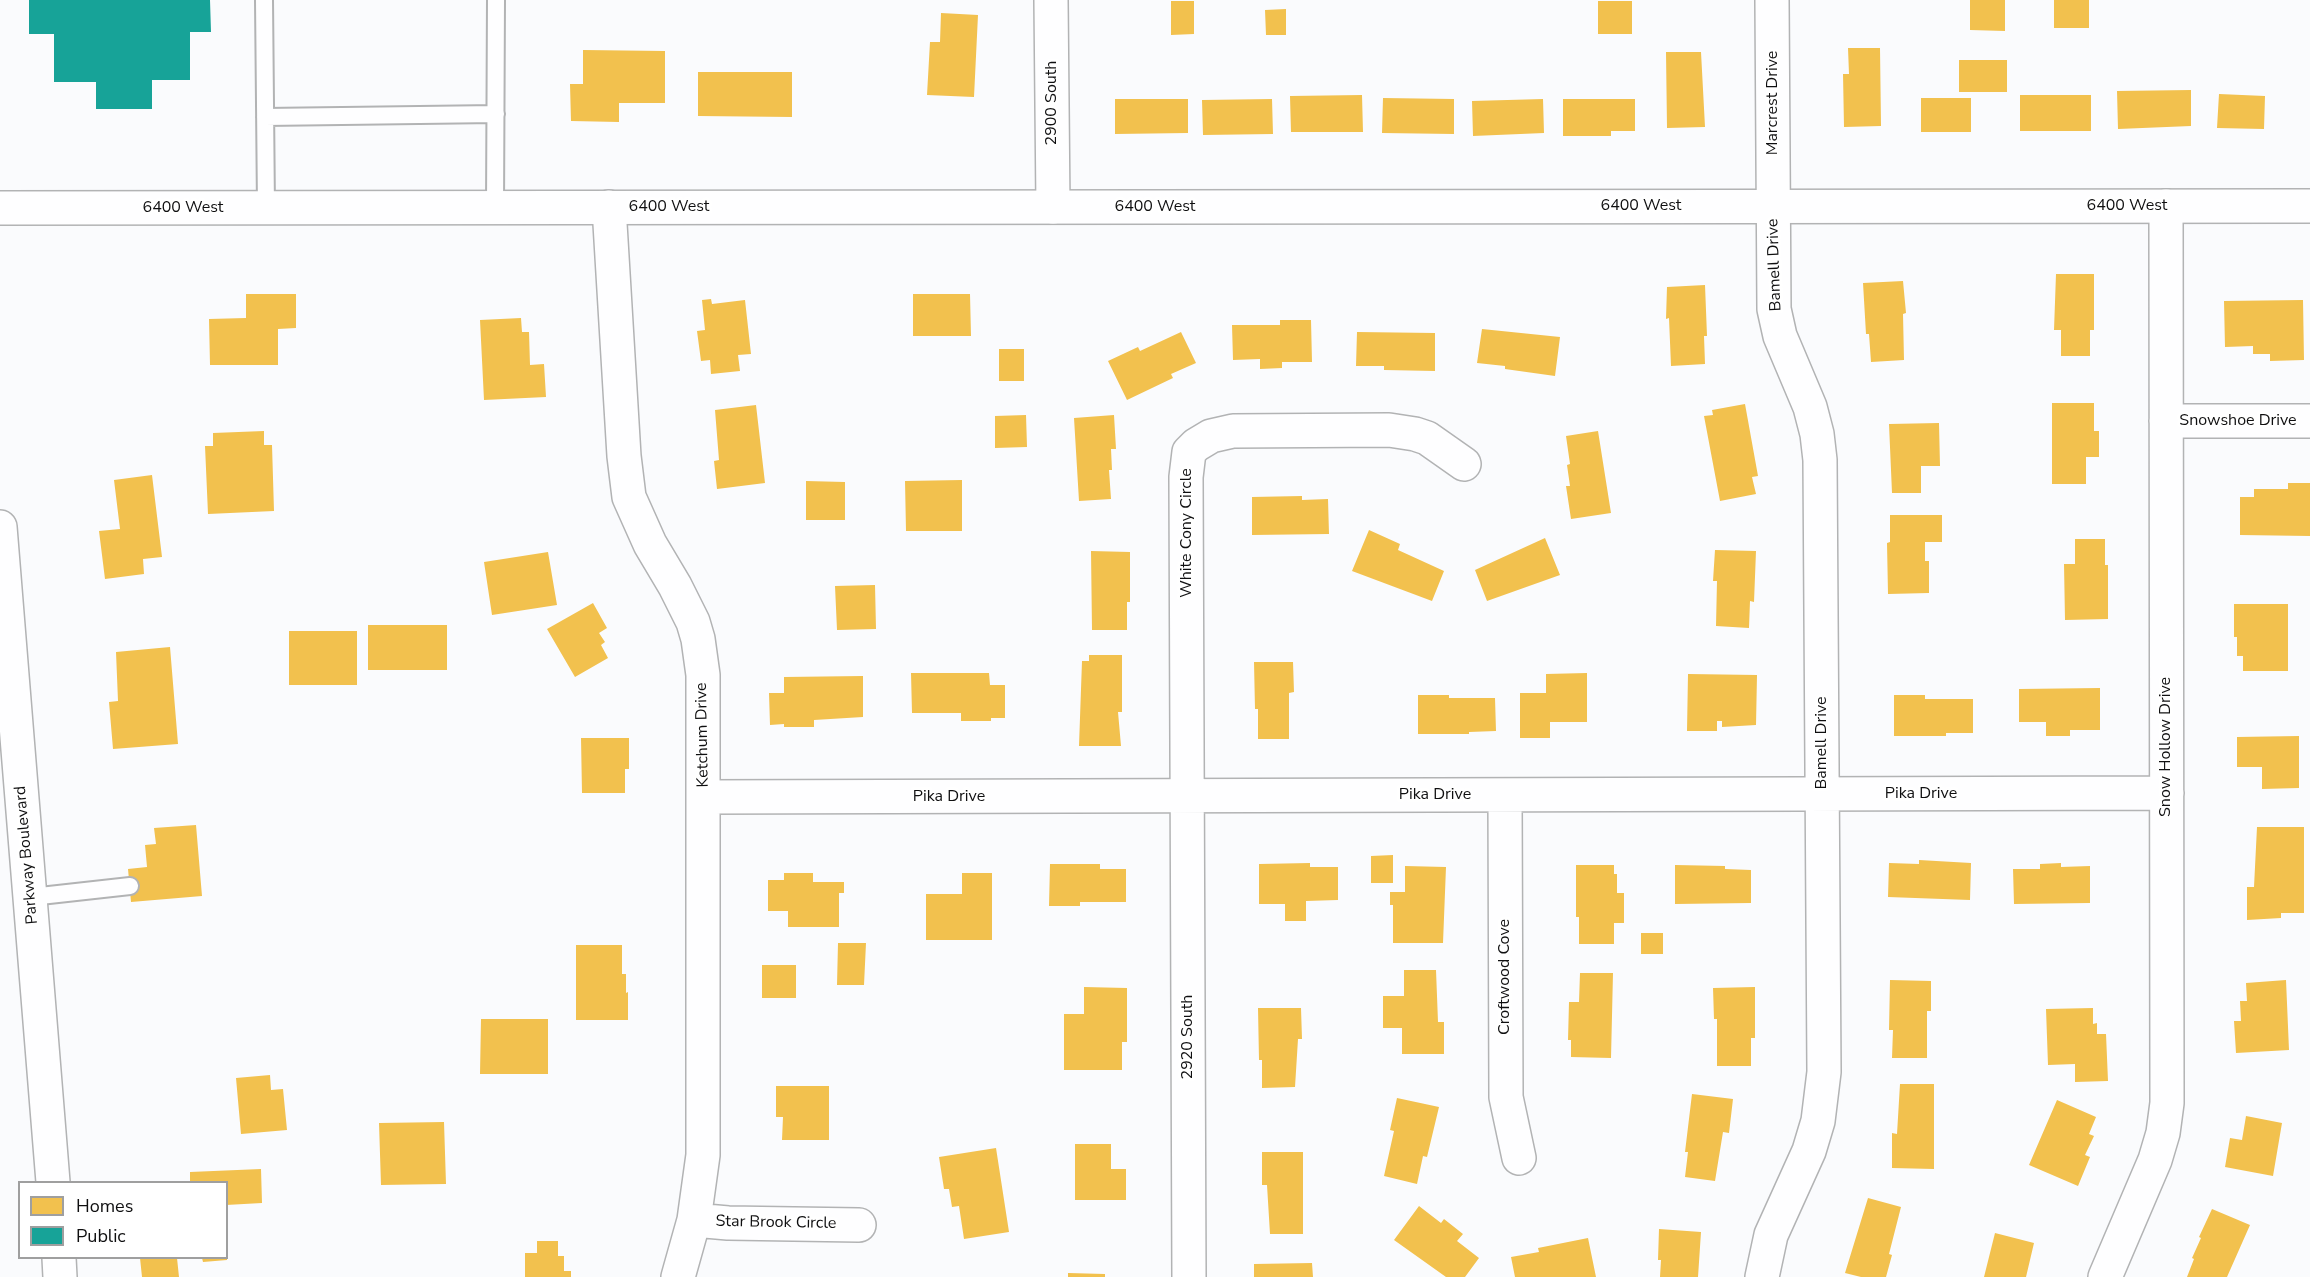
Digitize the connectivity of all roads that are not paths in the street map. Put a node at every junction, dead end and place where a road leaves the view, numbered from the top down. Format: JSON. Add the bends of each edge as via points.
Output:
{"nodes":[{"id":1,"x":264,"y":0,"type":"edge"},
{"id":2,"x":496,"y":0,"type":"edge"},
{"id":3,"x":1051,"y":0,"type":"edge"},
{"id":4,"x":1772,"y":0,"type":"edge"},
{"id":5,"x":496,"y":114,"type":"junction"},
{"id":6,"x":265,"y":117,"type":"junction"},
{"id":7,"x":1773,"y":206,"type":"junction"},
{"id":8,"x":2166,"y":206,"type":"junction"},
{"id":9,"x":2310,"y":206,"type":"edge"},
{"id":10,"x":495,"y":207,"type":"junction"},
{"id":11,"x":609,"y":207,"type":"junction"},
{"id":12,"x":1053,"y":207,"type":"junction"},
{"id":13,"x":0,"y":208,"type":"edge"},
{"id":14,"x":266,"y":208,"type":"junction"},
{"id":15,"x":2166,"y":421,"type":"junction"},
{"id":16,"x":2310,"y":421,"type":"edge"},
{"id":17,"x":1464,"y":464,"type":"dead end"},
{"id":18,"x":0,"y":527,"type":"edge"},
{"id":19,"x":2167,"y":793,"type":"junction"},
{"id":20,"x":1823,"y":794,"type":"junction"},
{"id":21,"x":1505,"y":795,"type":"junction"},
{"id":22,"x":1188,"y":796,"type":"junction"},
{"id":23,"x":704,"y":797,"type":"junction"},
{"id":24,"x":130,"y":886,"type":"dead end"},
{"id":25,"x":31,"y":897,"type":"junction"},
{"id":26,"x":1519,"y":1158,"type":"dead end"},
{"id":27,"x":53,"y":1181,"type":"edge"},
{"id":28,"x":694,"y":1220,"type":"junction"},
{"id":29,"x":859,"y":1225,"type":"dead end"},
{"id":30,"x":59,"y":1259,"type":"edge"},
{"id":31,"x":60,"y":1277,"type":"edge"},
{"id":32,"x":678,"y":1277,"type":"edge"},
{"id":33,"x":1189,"y":1277,"type":"edge"},
{"id":34,"x":1762,"y":1277,"type":"edge"},
{"id":35,"x":2105,"y":1277,"type":"edge"}],
"edges":[{"from":1,"to":6,"type":"lane"},
{"from":2,"to":5,"type":"lane"},
{"from":3,"to":12,"type":"street","name":"2900 South"},
{"from":4,"to":7,"type":"street","name":"Marcrest Drive"},
{"from":5,"to":6,"type":"lane"},
{"from":5,"to":10,"type":"lane"},
{"from":6,"to":14,"type":"lane"},
{"from":7,"to":8,"type":"street","name":"6400 West"},
{"from":7,"to":12,"type":"street","name":"6400 West"},
{"from":7,"to":20,"type":"street","name":"Bamell Drive","via":[[1774,309],[1780,336],[1810,407],[1820,460]]},
{"from":8,"to":9,"type":"street","name":"6400 West"},
{"from":8,"to":15,"type":"street","name":"Snow Hollow Drive"},
{"from":10,"to":11,"type":"street","name":"6400 West"},
{"from":10,"to":14,"type":"street","name":"6400 West"},
{"from":11,"to":12,"type":"street","name":"6400 West"},
{"from":11,"to":23,"type":"street","name":"Ketchum Drive","via":[[629,497],[685,604],[698,639],[703,675]]},
{"from":13,"to":14,"type":"street","name":"6400 West"},
{"from":15,"to":16,"type":"street","name":"Snowshoe Drive"},
{"from":15,"to":19,"type":"street","name":"Snow Hollow Drive"},
{"from":17,"to":22,"type":"street","name":"White Cony Circle","via":[[1427,438],[1389,430],[1233,431],[1211,436],[1190,452],[1186,477]]},
{"from":18,"to":25,"type":"street","name":"Parkway Boulevard"},
{"from":19,"to":20,"type":"street","name":"Pika Drive"},
{"from":19,"to":35,"type":"street","name":"Snow Hollow Drive","via":[[2165,1118],[2153,1166]]},
{"from":20,"to":21,"type":"street","name":"Pika Drive"},
{"from":20,"to":34,"type":"street","name":"Bamell Drive","via":[[1821,1105],[1809,1151],[1771,1235]]},
{"from":21,"to":22,"type":"street","name":"Pika Drive"},
{"from":21,"to":26,"type":"street","name":"Croftwood Cove","via":[[1506,1097]]},
{"from":22,"to":23,"type":"street","name":"Pika Drive"},
{"from":22,"to":33,"type":"street","name":"2920 South"},
{"from":23,"to":28,"type":"street","name":"Ketchum Drive","via":[[703,1155]]},
{"from":24,"to":25,"type":"lane"},
{"from":25,"to":27,"type":"street","name":"Parkway Boulevard"},
{"from":28,"to":29,"type":"street","name":"Star Brook Circle"},
{"from":28,"to":32,"type":"street","name":"Ketchum Drive"},
{"from":30,"to":31,"type":"street"}]}
